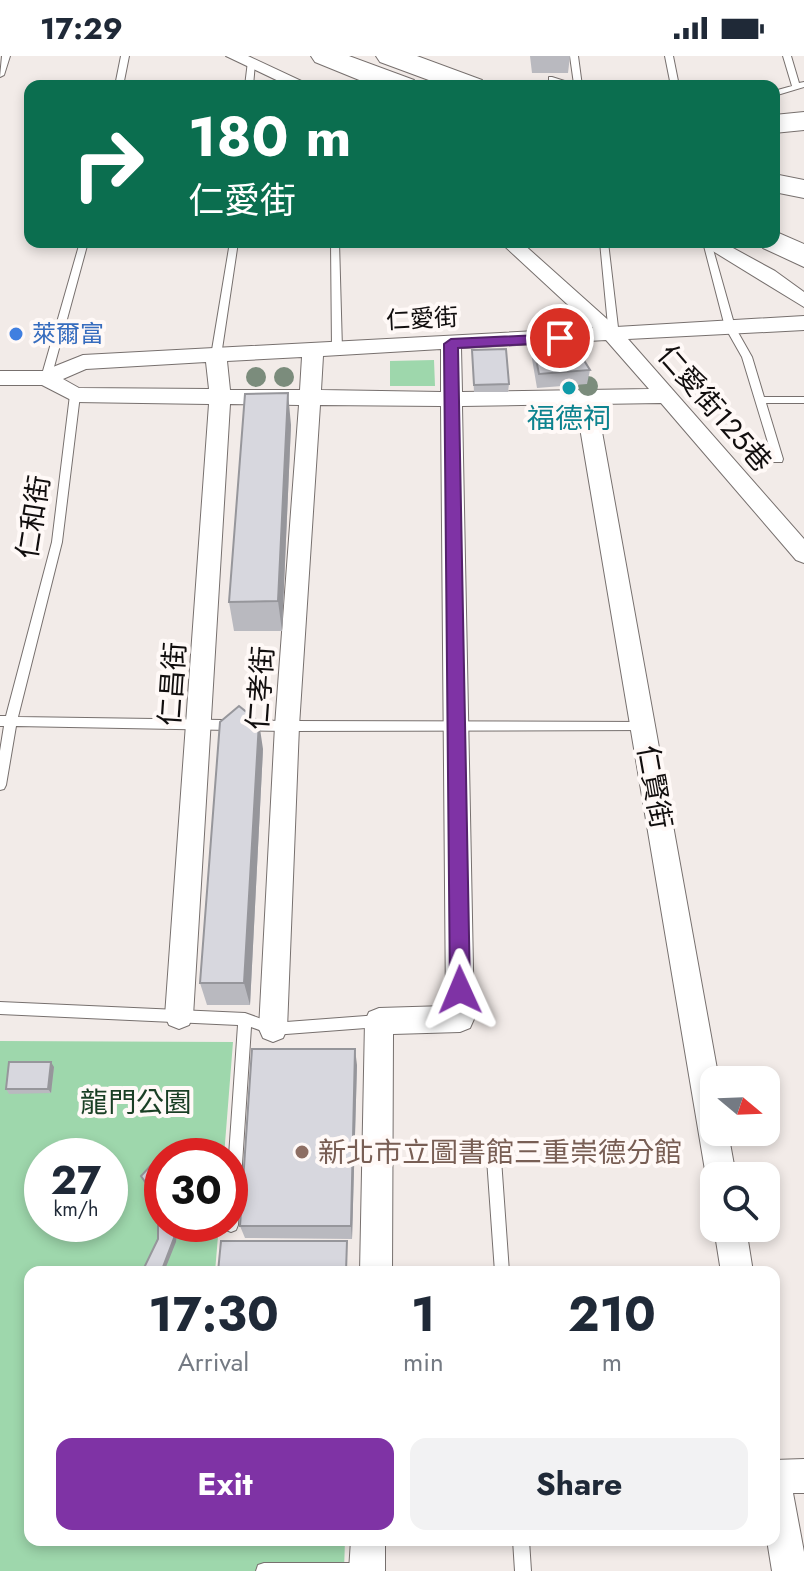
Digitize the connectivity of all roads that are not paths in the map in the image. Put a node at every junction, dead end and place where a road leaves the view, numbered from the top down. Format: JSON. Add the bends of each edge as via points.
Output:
{"nodes":[{"id":1,"x":6,"y":56,"type":"edge"},
{"id":2,"x":125,"y":56,"type":"edge"},
{"id":3,"x":234,"y":56,"type":"edge"},
{"id":4,"x":325,"y":56,"type":"edge"},
{"id":5,"x":390,"y":56,"type":"edge"},
{"id":6,"x":574,"y":56,"type":"edge"},
{"id":7,"x":669,"y":56,"type":"edge"},
{"id":8,"x":787,"y":56,"type":"edge"},
{"id":9,"x":251,"y":63,"type":"junction"},
{"id":10,"x":366,"y":74,"type":"junction"},
{"id":11,"x":0,"y":75,"type":"edge"},
{"id":12,"x":552,"y":79,"type":"dead end"},
{"id":13,"x":120,"y":80,"type":"edge"},
{"id":14,"x":250,"y":80,"type":"edge"},
{"id":15,"x":289,"y":80,"type":"edge"},
{"id":16,"x":380,"y":80,"type":"edge"},
{"id":17,"x":385,"y":80,"type":"edge"},
{"id":18,"x":456,"y":80,"type":"edge"},
{"id":19,"x":555,"y":80,"type":"edge"},
{"id":20,"x":576,"y":80,"type":"edge"},
{"id":21,"x":674,"y":80,"type":"edge"},
{"id":22,"x":800,"y":86,"type":"edge"},
{"id":23,"x":780,"y":92,"type":"edge"},
{"id":24,"x":804,"y":121,"type":"edge"},
{"id":25,"x":780,"y":123,"type":"edge"},
{"id":26,"x":780,"y":164,"type":"edge"},
{"id":27,"x":804,"y":169,"type":"edge"},
{"id":28,"x":780,"y":184,"type":"edge"},
{"id":29,"x":804,"y":189,"type":"edge"},
{"id":30,"x":780,"y":244,"type":"edge"},
{"id":31,"x":82,"y":248,"type":"edge"},
{"id":32,"x":233,"y":248,"type":"edge"},
{"id":33,"x":334,"y":248,"type":"edge"},
{"id":34,"x":517,"y":248,"type":"edge"},
{"id":35,"x":605,"y":248,"type":"edge"},
{"id":36,"x":710,"y":248,"type":"edge"},
{"id":37,"x":719,"y":248,"type":"edge"},
{"id":38,"x":804,"y":257,"type":"edge"},
{"id":39,"x":804,"y":301,"type":"edge"},
{"id":40,"x":804,"y":323,"type":"edge"},
{"id":41,"x":730,"y":327,"type":"junction"},
{"id":42,"x":614,"y":336,"type":"junction"},
{"id":43,"x":451,"y":344,"type":"junction"},
{"id":44,"x":325,"y":350,"type":"junction"},
{"id":45,"x":216,"y":356,"type":"junction"},
{"id":46,"x":0,"y":378,"type":"edge"},
{"id":47,"x":46,"y":378,"type":"junction"},
{"id":48,"x":75,"y":395,"type":"junction"},
{"id":49,"x":220,"y":395,"type":"junction"},
{"id":50,"x":310,"y":396,"type":"junction"},
{"id":51,"x":666,"y":396,"type":"junction"},
{"id":52,"x":585,"y":398,"type":"junction"},
{"id":53,"x":450,"y":399,"type":"junction"},
{"id":54,"x":759,"y":400,"type":"junction"},
{"id":55,"x":804,"y":400,"type":"edge"},
{"id":56,"x":778,"y":459,"type":"dead end"},
{"id":57,"x":804,"y":554,"type":"edge"},
{"id":58,"x":5,"y":721,"type":"edge"},
{"id":59,"x":199,"y":725,"type":"junction"},
{"id":60,"x":456,"y":725,"type":"junction"},
{"id":61,"x":287,"y":726,"type":"junction"},
{"id":62,"x":644,"y":727,"type":"junction"},
{"id":63,"x":0,"y":785,"type":"edge"},
{"id":64,"x":0,"y":1008,"type":"edge"},
{"id":65,"x":179,"y":1016,"type":"junction"},
{"id":66,"x":245,"y":1019,"type":"junction"},
{"id":67,"x":379,"y":1021,"type":"junction"},
{"id":68,"x":273,"y":1029,"type":"junction"},
{"id":69,"x":237,"y":1138,"type":"edge"},
{"id":70,"x":494,"y":1159,"type":"dead end"},
{"id":71,"x":719,"y":1162,"type":"edge"},
{"id":72,"x":732,"y":1242,"type":"edge"},
{"id":73,"x":376,"y":1266,"type":"edge"},
{"id":74,"x":502,"y":1266,"type":"edge"},
{"id":75,"x":736,"y":1266,"type":"edge"},
{"id":76,"x":804,"y":1476,"type":"edge"},
{"id":77,"x":780,"y":1477,"type":"edge"},
{"id":78,"x":780,"y":1518,"type":"edge"},
{"id":79,"x":368,"y":1546,"type":"edge"},
{"id":80,"x":521,"y":1546,"type":"edge"},
{"id":81,"x":264,"y":1571,"type":"edge"},
{"id":82,"x":367,"y":1571,"type":"edge"},
{"id":83,"x":523,"y":1571,"type":"edge"},
{"id":84,"x":790,"y":1571,"type":"edge"}],
"edges":[{"from":1,"to":11,"type":"lane"},
{"from":2,"to":13,"type":"lane"},
{"from":3,"to":9,"type":"street"},
{"from":4,"to":10,"type":"highway"},
{"from":5,"to":18,"type":"highway"},
{"from":6,"to":20,"type":"lane"},
{"from":7,"to":21,"type":"lane"},
{"from":8,"to":22,"type":"lane"},
{"from":9,"to":14,"type":"lane"},
{"from":9,"to":15,"type":"street"},
{"from":10,"to":16,"type":"highway"},
{"from":10,"to":17,"type":"highway"},
{"from":12,"to":19,"type":"lane"},
{"from":22,"to":23,"type":"lane"},
{"from":24,"to":25,"type":"highway"},
{"from":26,"to":27,"type":"highway"},
{"from":28,"to":29,"type":"highway"},
{"from":30,"to":38,"type":"highway"},
{"from":31,"to":47,"type":"lane"},
{"from":32,"to":45,"type":"lane"},
{"from":33,"to":44,"type":"lane"},
{"from":34,"to":42,"type":"street","name":"仁愛街125巷"},
{"from":35,"to":42,"type":"lane"},
{"from":36,"to":41,"type":"lane"},
{"from":37,"to":39,"type":"street"},
{"from":40,"to":41,"type":"street","name":"仁愛街"},
{"from":41,"to":42,"type":"street","name":"仁愛街"},
{"from":41,"to":54,"type":"lane","via":[[747,357]]},
{"from":42,"to":43,"type":"street","name":"仁愛街"},
{"from":42,"to":51,"type":"street","name":"仁愛街125巷"},
{"from":43,"to":44,"type":"street","name":"仁愛街"},
{"from":43,"to":53,"type":"street"},
{"from":44,"to":45,"type":"street","name":"仁愛街"},
{"from":44,"to":50,"type":"street","name":"仁孝街"},
{"from":45,"to":47,"type":"street","name":"仁愛街","via":[[83,362]]},
{"from":45,"to":49,"type":"street","name":"仁昌街"},
{"from":46,"to":47,"type":"street","name":"仁愛街"},
{"from":47,"to":48,"type":"street"},
{"from":48,"to":49,"type":"street"},
{"from":48,"to":58,"type":"lane","name":"仁和街","via":[[57,542]]},
{"from":49,"to":50,"type":"street"},
{"from":49,"to":59,"type":"street","name":"仁昌街"},
{"from":50,"to":53,"type":"street"},
{"from":50,"to":61,"type":"street","name":"仁孝街"},
{"from":51,"to":52,"type":"street"},
{"from":51,"to":57,"type":"street","name":"仁愛街125巷"},
{"from":52,"to":53,"type":"street"},
{"from":52,"to":62,"type":"street","name":"仁賢街"},
{"from":53,"to":60,"type":"street"},
{"from":54,"to":55,"type":"lane"},
{"from":54,"to":56,"type":"lane"},
{"from":58,"to":59,"type":"lane"},
{"from":58,"to":63,"type":"lane","name":"仁和街"},
{"from":59,"to":61,"type":"lane"},
{"from":59,"to":65,"type":"street","name":"仁昌街"},
{"from":60,"to":61,"type":"lane"},
{"from":60,"to":62,"type":"lane"},
{"from":60,"to":67,"type":"street","via":[[460,1019]]},
{"from":61,"to":68,"type":"street","name":"仁孝街"},
{"from":62,"to":71,"type":"street","name":"仁賢街"},
{"from":64,"to":65,"type":"lane"},
{"from":65,"to":66,"type":"lane"},
{"from":66,"to":68,"type":"lane"},
{"from":66,"to":69,"type":"lane"},
{"from":67,"to":68,"type":"lane"},
{"from":67,"to":73,"type":"street"},
{"from":70,"to":74,"type":"lane"},
{"from":72,"to":75,"type":"street"},
{"from":76,"to":77,"type":"street"},
{"from":78,"to":84,"type":"street"},
{"from":79,"to":82,"type":"street"},
{"from":80,"to":83,"type":"lane"},
{"from":81,"to":82,"type":"lane"}]}
